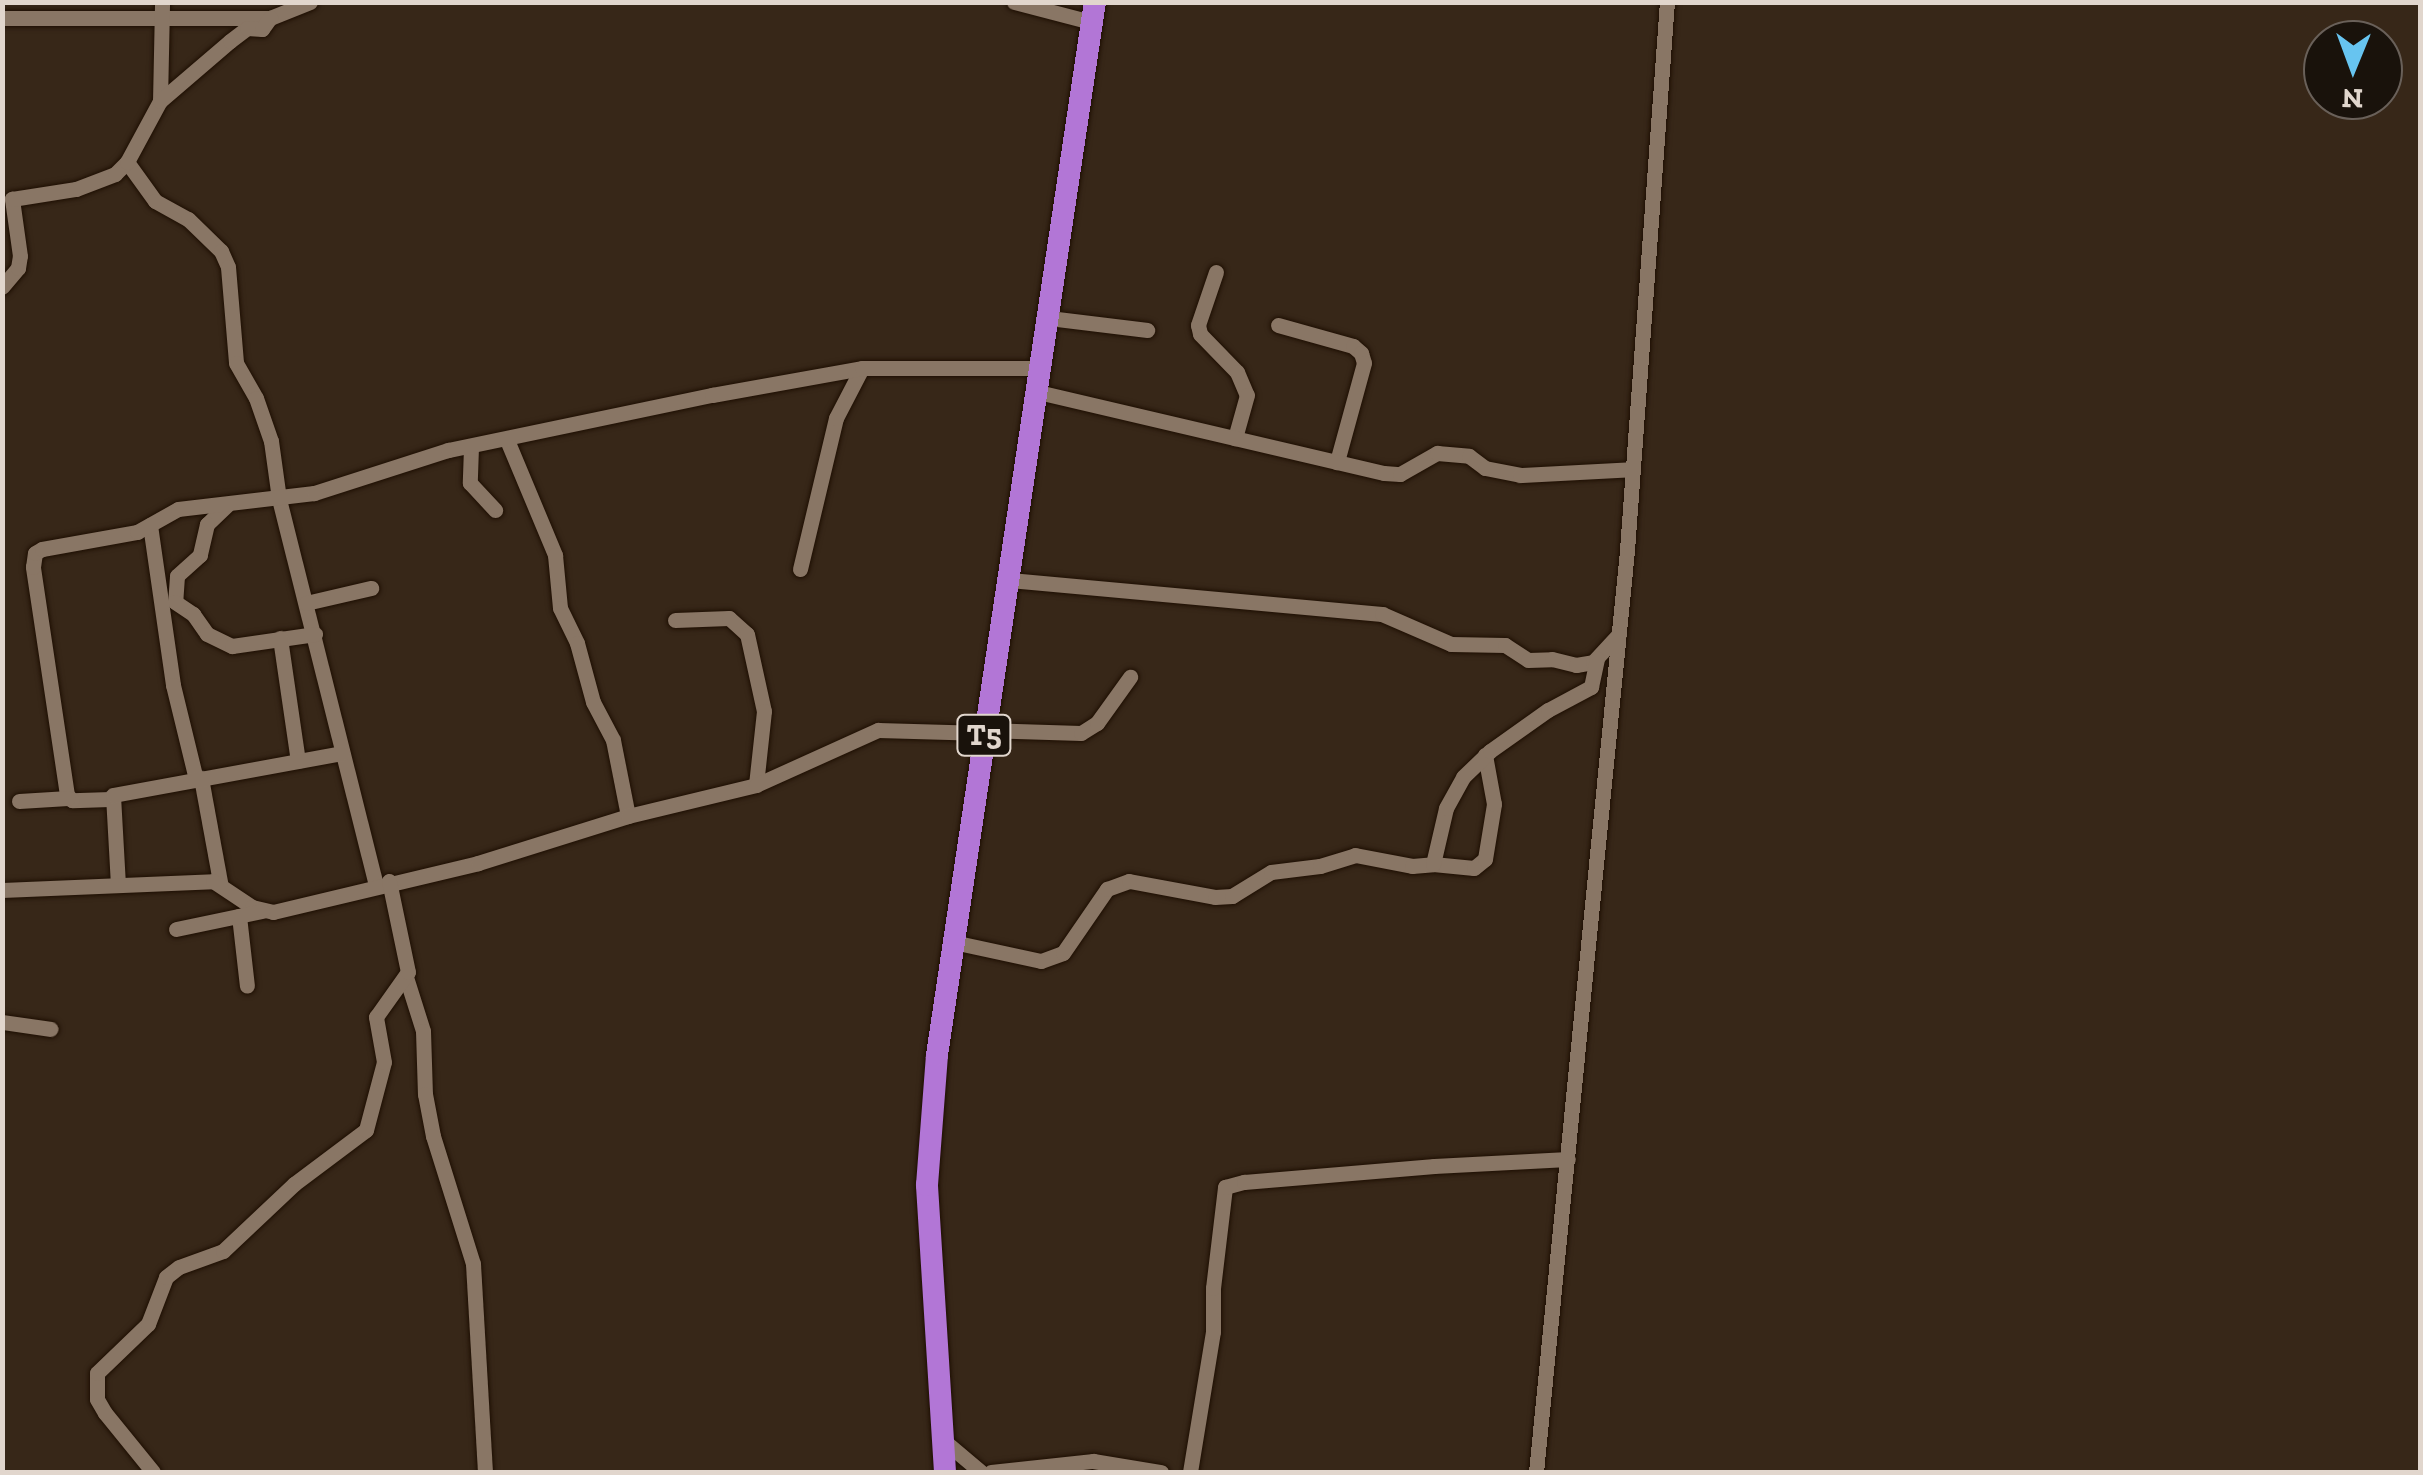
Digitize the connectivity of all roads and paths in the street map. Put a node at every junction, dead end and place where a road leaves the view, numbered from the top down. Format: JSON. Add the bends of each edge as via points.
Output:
{"nodes":[{"id":1,"x":310,"y":2,"type":"edge"},
{"id":2,"x":1014,"y":2,"type":"edge"},
{"id":3,"x":1667,"y":2,"type":"edge"},
{"id":4,"x":162,"y":10,"type":"edge"},
{"id":5,"x":1093,"y":12,"type":"edge"},
{"id":6,"x":2,"y":18,"type":"edge"},
{"id":7,"x":270,"y":18,"type":"junction"},
{"id":8,"x":160,"y":102,"type":"junction"},
{"id":9,"x":127,"y":162,"type":"junction"},
{"id":10,"x":8,"y":200,"type":"edge"},
{"id":11,"x":1216,"y":272,"type":"dead end"},
{"id":12,"x":2,"y":287,"type":"edge"},
{"id":13,"x":1049,"y":318,"type":"junction"},
{"id":14,"x":1278,"y":326,"type":"dead end"},
{"id":15,"x":1147,"y":330,"type":"dead end"},
{"id":16,"x":862,"y":368,"type":"junction"},
{"id":17,"x":1041,"y":368,"type":"junction"},
{"id":18,"x":1038,"y":392,"type":"junction"},
{"id":19,"x":1236,"y":438,"type":"junction"},
{"id":20,"x":508,"y":440,"type":"junction"},
{"id":21,"x":471,"y":447,"type":"junction"},
{"id":22,"x":1337,"y":462,"type":"junction"},
{"id":23,"x":1633,"y":469,"type":"junction"},
{"id":24,"x":280,"y":499,"type":"junction"},
{"id":25,"x":227,"y":505,"type":"junction"},
{"id":26,"x":495,"y":510,"type":"dead end"},
{"id":27,"x":150,"y":525,"type":"junction"},
{"id":28,"x":800,"y":569,"type":"dead end"},
{"id":29,"x":1009,"y":580,"type":"junction"},
{"id":30,"x":371,"y":588,"type":"dead end"},
{"id":31,"x":306,"y":602,"type":"junction"},
{"id":32,"x":675,"y":620,"type":"dead end"},
{"id":33,"x":315,"y":634,"type":"junction"},
{"id":34,"x":1619,"y":634,"type":"junction"},
{"id":35,"x":280,"y":638,"type":"junction"},
{"id":36,"x":1597,"y":659,"type":"junction"},
{"id":37,"x":1130,"y":677,"type":"dead end"},
{"id":38,"x":984,"y":732,"type":"junction"},
{"id":39,"x":342,"y":753,"type":"junction"},
{"id":40,"x":1486,"y":755,"type":"junction"},
{"id":41,"x":298,"y":761,"type":"junction"},
{"id":42,"x":199,"y":779,"type":"junction"},
{"id":43,"x":756,"y":785,"type":"junction"},
{"id":44,"x":68,"y":798,"type":"junction"},
{"id":45,"x":110,"y":799,"type":"junction"},
{"id":46,"x":19,"y":802,"type":"dead end"},
{"id":47,"x":628,"y":816,"type":"junction"},
{"id":48,"x":1432,"y":864,"type":"junction"},
{"id":49,"x":220,"y":882,"type":"junction"},
{"id":50,"x":383,"y":883,"type":"junction"},
{"id":51,"x":118,"y":885,"type":"junction"},
{"id":52,"x":2,"y":890,"type":"edge"},
{"id":53,"x":262,"y":912,"type":"junction"},
{"id":54,"x":240,"y":916,"type":"junction"},
{"id":55,"x":176,"y":929,"type":"dead end"},
{"id":56,"x":953,"y":942,"type":"junction"},
{"id":57,"x":406,"y":977,"type":"junction"},
{"id":58,"x":247,"y":986,"type":"dead end"},
{"id":59,"x":2,"y":1022,"type":"edge"},
{"id":60,"x":51,"y":1029,"type":"dead end"},
{"id":61,"x":1568,"y":1160,"type":"junction"},
{"id":62,"x":940,"y":1436,"type":"junction"},
{"id":63,"x":153,"y":1472,"type":"edge"},
{"id":64,"x":484,"y":1472,"type":"edge"},
{"id":65,"x":944,"y":1472,"type":"edge"},
{"id":66,"x":981,"y":1472,"type":"edge"},
{"id":67,"x":991,"y":1472,"type":"edge"},
{"id":68,"x":1161,"y":1472,"type":"edge"},
{"id":69,"x":1190,"y":1472,"type":"edge"},
{"id":70,"x":1536,"y":1472,"type":"edge"}],
"edges":[{"from":1,"to":7,"type":"street"},
{"from":2,"to":5,"type":"street"},
{"from":3,"to":23,"type":"street"},
{"from":4,"to":6,"type":"street"},
{"from":4,"to":7,"type":"street"},
{"from":4,"to":8,"type":"street"},
{"from":5,"to":13,"type":"highway","number":"T5"},
{"from":7,"to":8,"type":"street","via":[[262,29],[248,28]]},
{"from":8,"to":9,"type":"street"},
{"from":9,"to":10,"type":"street","via":[[76,189]]},
{"from":9,"to":24,"type":"street","via":[[155,201],[188,218],[221,251],[234,304],[236,363],[271,441]]},
{"from":10,"to":12,"type":"street","via":[[20,256]]},
{"from":11,"to":19,"type":"street","via":[[1198,324],[1247,395]]},
{"from":13,"to":15,"type":"street"},
{"from":13,"to":17,"type":"highway","number":"T5"},
{"from":14,"to":22,"type":"street","via":[[1361,353]]},
{"from":16,"to":17,"type":"street"},
{"from":16,"to":20,"type":"street"},
{"from":16,"to":28,"type":"street","via":[[836,418]]},
{"from":17,"to":18,"type":"highway","number":"T5"},
{"from":18,"to":19,"type":"street"},
{"from":18,"to":29,"type":"highway","number":"T5"},
{"from":19,"to":22,"type":"street"},
{"from":20,"to":21,"type":"street"},
{"from":20,"to":47,"type":"street","via":[[555,554],[560,608],[613,740]]},
{"from":21,"to":24,"type":"street"},
{"from":21,"to":26,"type":"street","via":[[470,483]]},
{"from":22,"to":23,"type":"street","via":[[1400,474],[1438,453],[1469,456],[1485,468],[1520,475]]},
{"from":23,"to":34,"type":"street"},
{"from":24,"to":25,"type":"street"},
{"from":24,"to":31,"type":"street"},
{"from":25,"to":27,"type":"street","via":[[178,509]]},
{"from":25,"to":35,"type":"street","via":[[207,524],[200,556],[177,576],[175,602],[226,644]]},
{"from":27,"to":42,"type":"street","via":[[173,685]]},
{"from":27,"to":44,"type":"street","via":[[42,549],[33,558]]},
{"from":29,"to":36,"type":"street","via":[[1349,610],[1401,619],[1451,644],[1511,647],[1529,660],[1584,665]]},
{"from":29,"to":38,"type":"highway","number":"T5"},
{"from":30,"to":31,"type":"street"},
{"from":31,"to":33,"type":"street"},
{"from":32,"to":43,"type":"street","via":[[729,618],[747,634],[764,711]]},
{"from":33,"to":35,"type":"street"},
{"from":33,"to":39,"type":"street"},
{"from":34,"to":36,"type":"street"},
{"from":34,"to":61,"type":"street"},
{"from":35,"to":41,"type":"street"},
{"from":36,"to":40,"type":"street","via":[[1591,688]]},
{"from":37,"to":38,"type":"street","via":[[1097,722],[1080,733]]},
{"from":38,"to":43,"type":"street","via":[[878,730]]},
{"from":38,"to":56,"type":"highway","number":"T5"},
{"from":39,"to":41,"type":"street"},
{"from":39,"to":50,"type":"street"},
{"from":40,"to":48,"type":"street","via":[[1452,794]]},
{"from":40,"to":48,"type":"street","via":[[1494,804],[1485,858],[1474,868]]},
{"from":41,"to":42,"type":"street"},
{"from":42,"to":45,"type":"street"},
{"from":42,"to":49,"type":"street"},
{"from":43,"to":47,"type":"street"},
{"from":44,"to":45,"type":"street"},
{"from":44,"to":46,"type":"street"},
{"from":45,"to":51,"type":"street"},
{"from":47,"to":50,"type":"street","via":[[478,863]]},
{"from":48,"to":56,"type":"street","via":[[1341,857],[1271,872],[1232,896],[1130,881],[1106,889],[1063,953],[1041,961]]},
{"from":49,"to":51,"type":"street"},
{"from":49,"to":53,"type":"street"},
{"from":50,"to":53,"type":"street"},
{"from":50,"to":57,"type":"street","via":[[408,958]]},
{"from":51,"to":52,"type":"street"},
{"from":53,"to":54,"type":"street"},
{"from":54,"to":55,"type":"street"},
{"from":54,"to":58,"type":"street"},
{"from":56,"to":62,"type":"highway","number":"T5","via":[[928,1185]]},
{"from":57,"to":63,"type":"street","via":[[378,1008],[383,1074],[366,1130],[294,1184],[223,1251],[166,1277],[148,1324],[97,1373],[98,1399]]},
{"from":57,"to":64,"type":"street","via":[[423,1031],[433,1136],[473,1264]]},
{"from":59,"to":60,"type":"street"},
{"from":61,"to":69,"type":"street","via":[[1225,1188]]},
{"from":61,"to":70,"type":"street"},
{"from":62,"to":65,"type":"highway","number":"T5"},
{"from":62,"to":66,"type":"street"},
{"from":67,"to":68,"type":"street","via":[[1093,1461]]}]}
